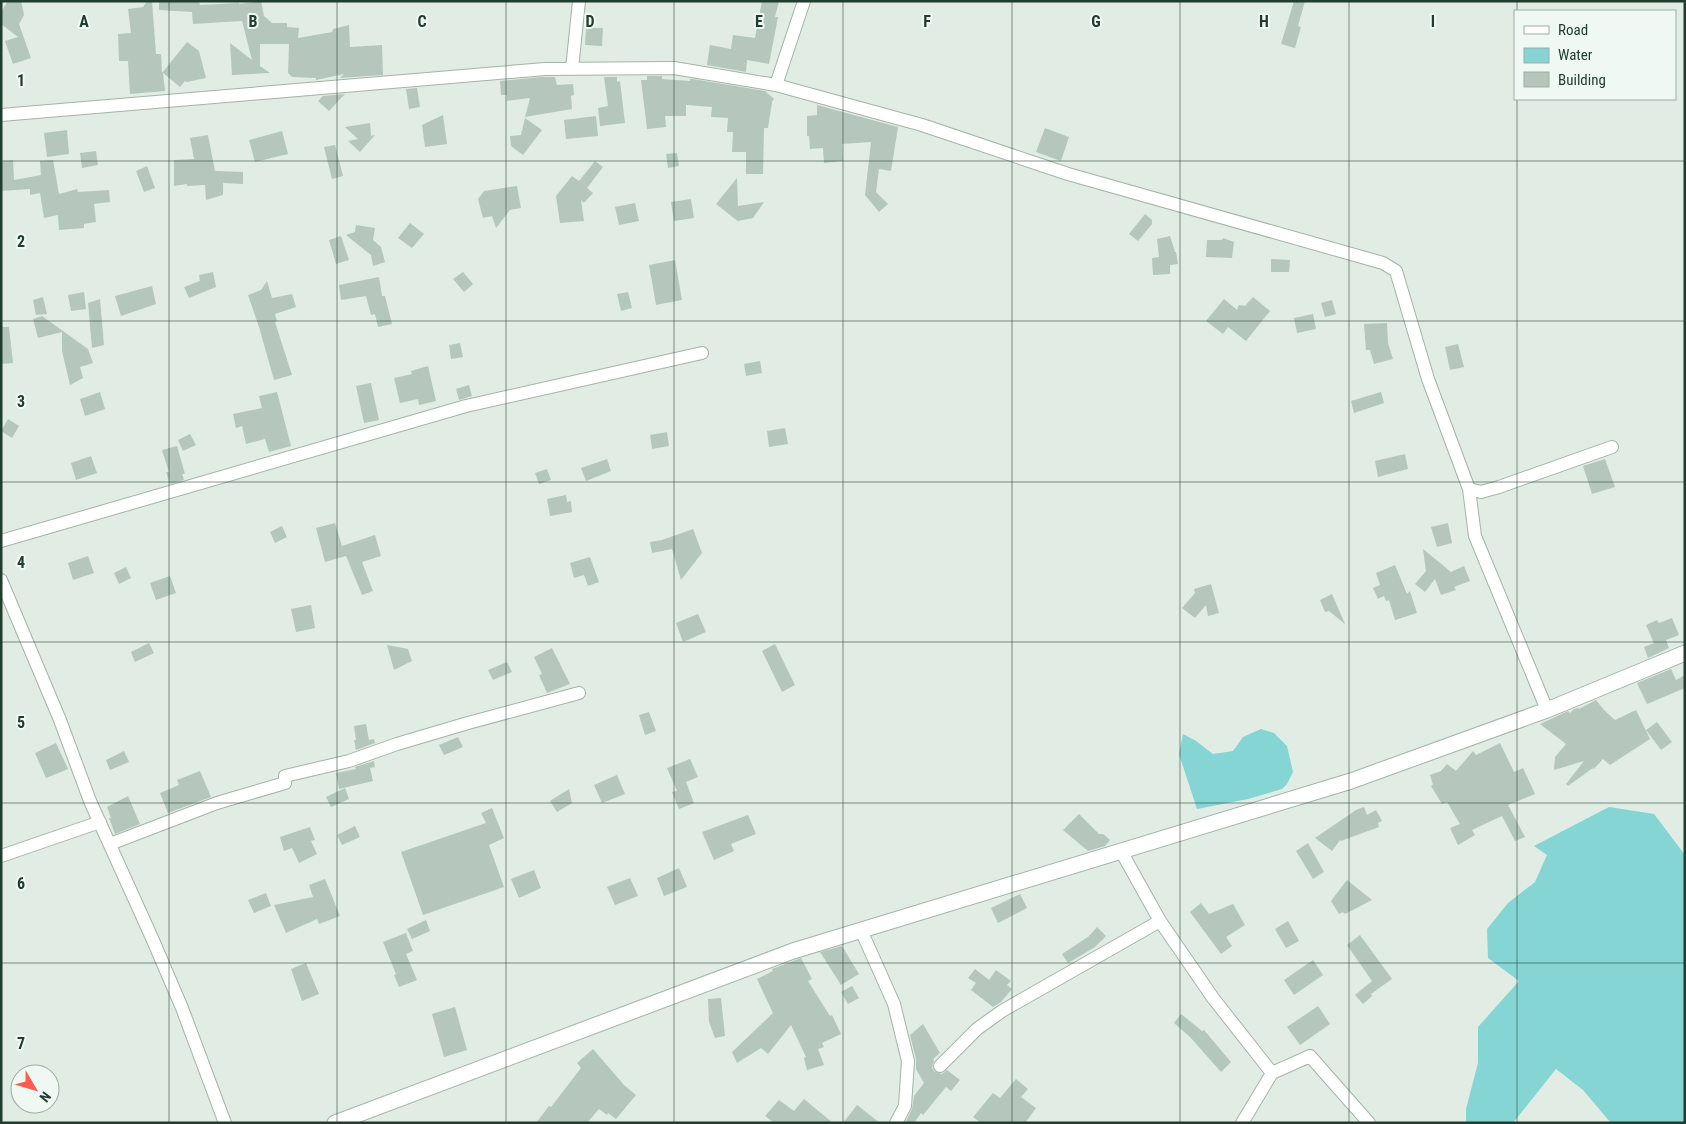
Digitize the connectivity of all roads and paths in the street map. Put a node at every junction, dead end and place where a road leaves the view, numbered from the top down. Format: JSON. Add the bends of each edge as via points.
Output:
{"nodes":[{"id":1,"x":579,"y":1,"type":"edge"},
{"id":2,"x":804,"y":1,"type":"edge"},
{"id":3,"x":572,"y":69,"type":"junction"},
{"id":4,"x":776,"y":85,"type":"junction"},
{"id":5,"x":1,"y":115,"type":"edge"},
{"id":6,"x":702,"y":353,"type":"dead end"},
{"id":7,"x":1612,"y":447,"type":"dead end"},
{"id":8,"x":1469,"y":489,"type":"junction"},
{"id":9,"x":1,"y":541,"type":"edge"},
{"id":10,"x":1,"y":580,"type":"edge"},
{"id":11,"x":1685,"y":653,"type":"edge"},
{"id":12,"x":578,"y":693,"type":"dead end"},
{"id":13,"x":1547,"y":710,"type":"junction"},
{"id":14,"x":100,"y":822,"type":"junction"},
{"id":15,"x":110,"y":844,"type":"junction"},
{"id":16,"x":1121,"y":851,"type":"junction"},
{"id":17,"x":1,"y":856,"type":"edge"},
{"id":18,"x":1160,"y":921,"type":"junction"},
{"id":19,"x":861,"y":930,"type":"junction"},
{"id":20,"x":940,"y":1066,"type":"dead end"},
{"id":21,"x":1272,"y":1072,"type":"junction"},
{"id":22,"x":225,"y":1123,"type":"edge"},
{"id":23,"x":335,"y":1123,"type":"edge"},
{"id":24,"x":896,"y":1123,"type":"edge"},
{"id":25,"x":1242,"y":1123,"type":"edge"},
{"id":26,"x":1369,"y":1123,"type":"edge"}],
"edges":[{"from":1,"to":3,"type":"street"},
{"from":2,"to":4,"type":"street"},
{"from":3,"to":4,"type":"street","via":[[674,68]]},
{"from":3,"to":5,"type":"street"},
{"from":4,"to":8,"type":"street","via":[[922,125],[1068,174],[1382,263],[1396,271],[1428,379]]},
{"from":6,"to":9,"type":"street","via":[[466,406]]},
{"from":7,"to":8,"type":"street","via":[[1499,487],[1481,492]]},
{"from":8,"to":13,"type":"street","via":[[1475,536]]},
{"from":10,"to":14,"type":"street"},
{"from":11,"to":13,"type":"street"},
{"from":12,"to":15,"type":"street","via":[[397,744],[349,761],[284,776],[285,782],[217,803]]},
{"from":13,"to":16,"type":"street","via":[[1351,781]]},
{"from":14,"to":15,"type":"street"},
{"from":14,"to":17,"type":"street"},
{"from":15,"to":22,"type":"street","via":[[182,1008]]},
{"from":16,"to":18,"type":"street"},
{"from":16,"to":19,"type":"street"},
{"from":18,"to":20,"type":"street","via":[[1002,1011],[977,1029]]},
{"from":18,"to":21,"type":"street","via":[[1212,998]]},
{"from":19,"to":23,"type":"street","via":[[793,951]]},
{"from":19,"to":24,"type":"street","via":[[894,1004],[908,1061],[906,1106]]},
{"from":21,"to":25,"type":"street"},
{"from":21,"to":26,"type":"street","via":[[1310,1056]]}]}
